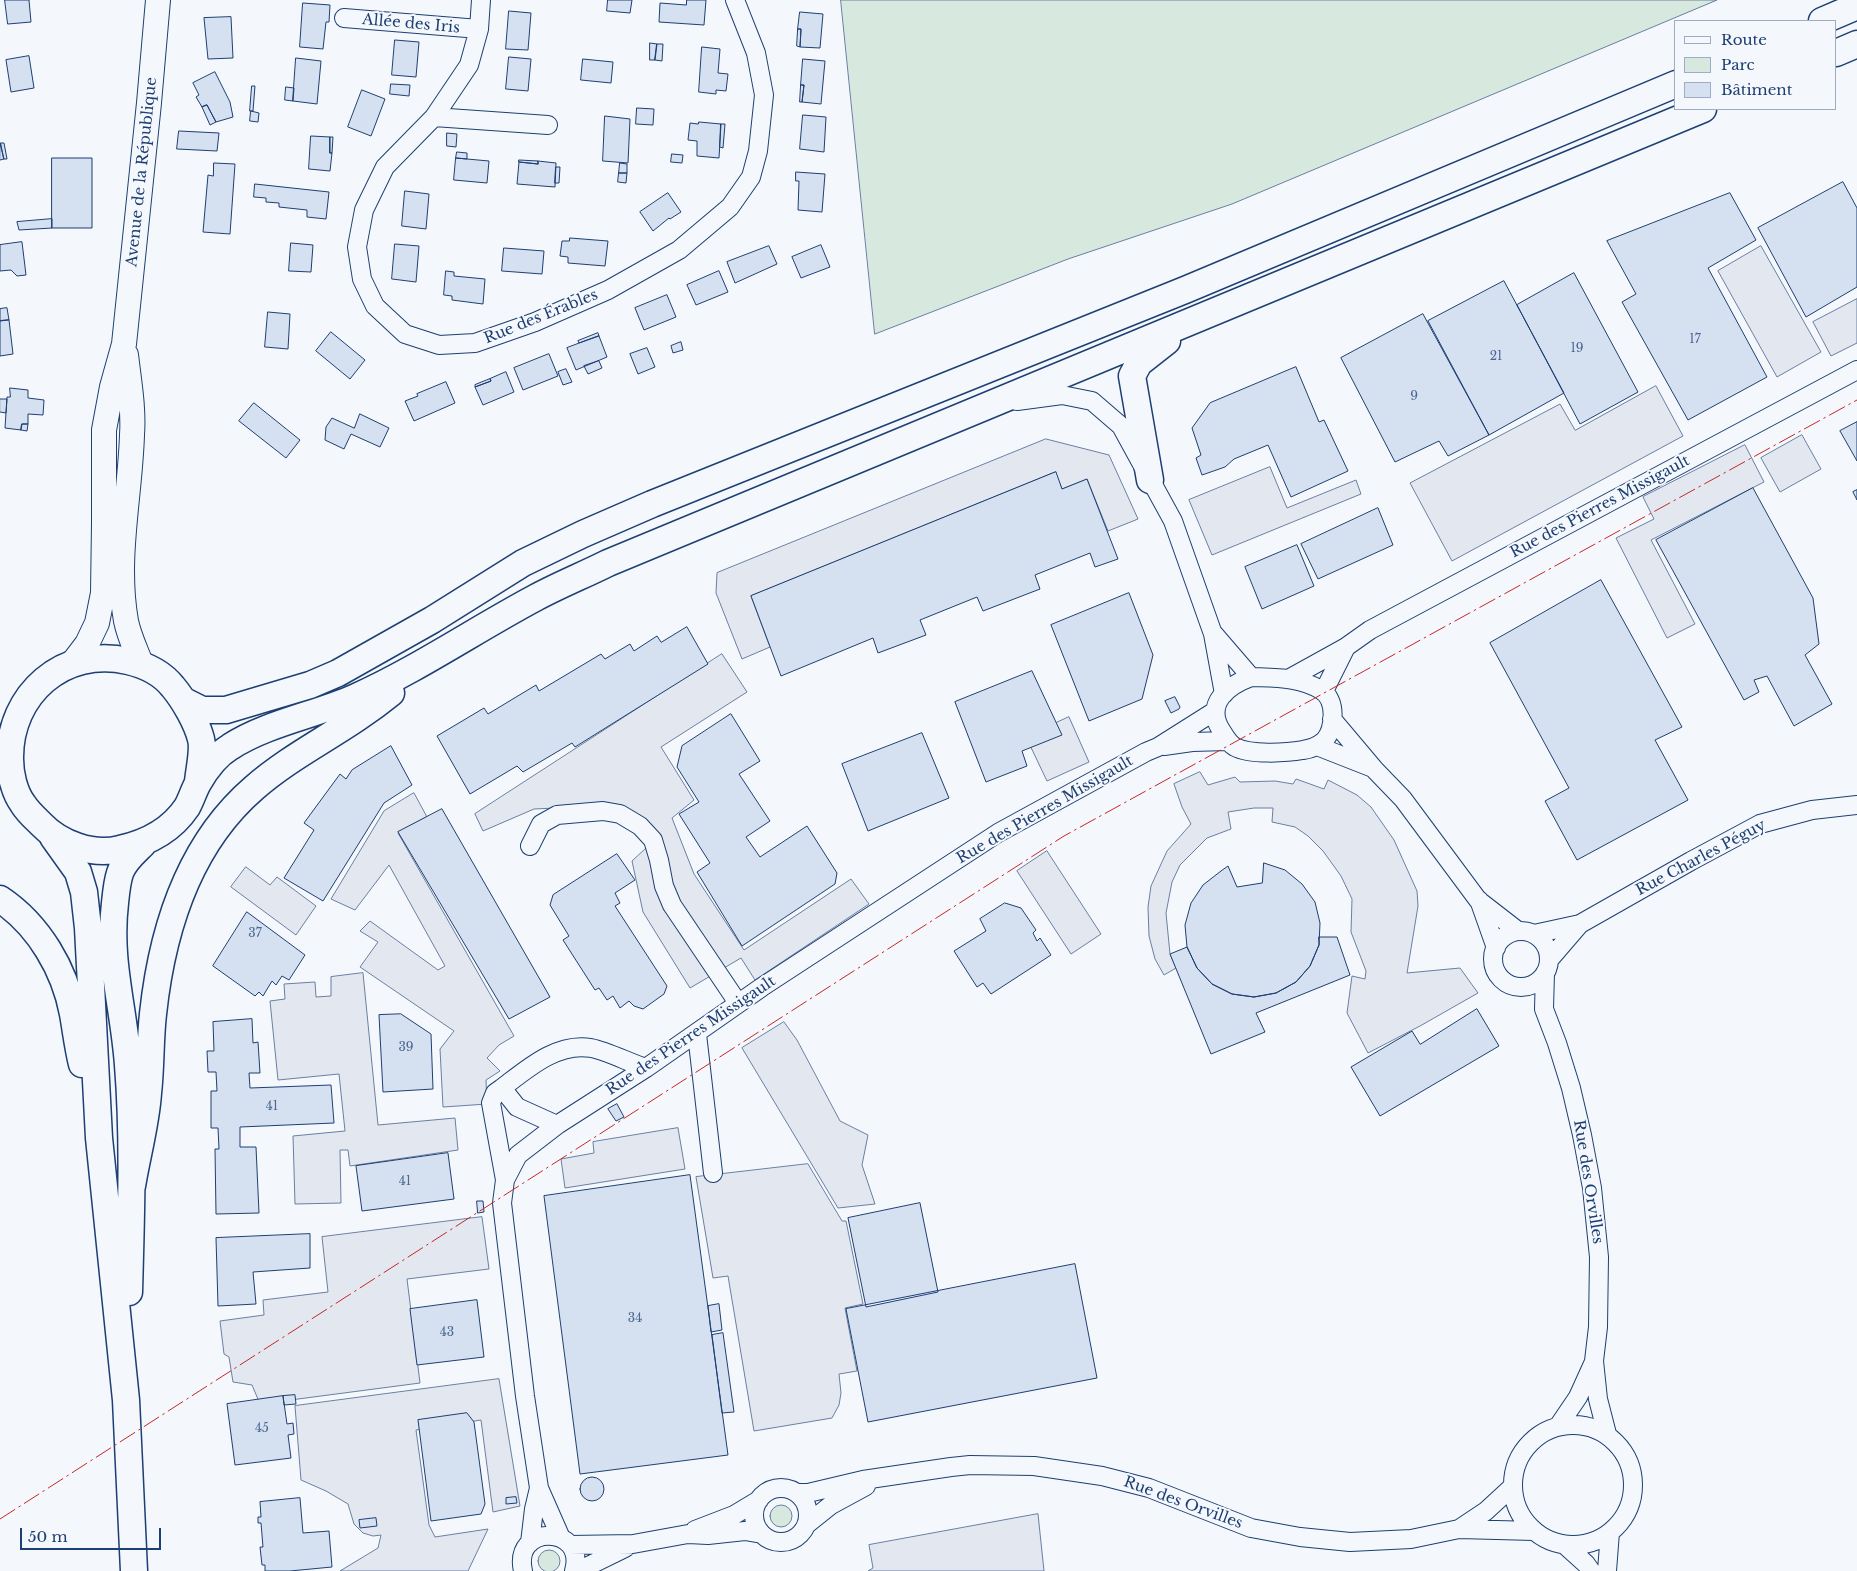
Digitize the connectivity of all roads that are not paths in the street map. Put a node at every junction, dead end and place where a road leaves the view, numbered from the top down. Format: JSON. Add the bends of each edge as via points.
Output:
{"nodes":[{"id":1,"x":158,"y":0,"type":"edge"},
{"id":2,"x":481,"y":0,"type":"edge"},
{"id":3,"x":735,"y":0,"type":"edge"},
{"id":4,"x":1857,"y":6,"type":"edge"},
{"id":5,"x":344,"y":18,"type":"dead end"},
{"id":6,"x":1824,"y":20,"type":"edge"},
{"id":7,"x":478,"y":30,"type":"junction"},
{"id":8,"x":1857,"y":44,"type":"edge"},
{"id":9,"x":1837,"y":53,"type":"edge"},
{"id":10,"x":1674,"y":85,"type":"edge"},
{"id":11,"x":1701,"y":110,"type":"edge"},
{"id":12,"x":434,"y":116,"type":"junction"},
{"id":13,"x":548,"y":125,"type":"dead end"},
{"id":14,"x":1193,"y":322,"type":"junction"},
{"id":15,"x":124,"y":344,"type":"junction"},
{"id":16,"x":1857,"y":370,"type":"edge"},
{"id":17,"x":991,"y":403,"type":"junction"},
{"id":18,"x":1150,"y":480,"type":"junction"},
{"id":19,"x":1213,"y":634,"type":"junction"},
{"id":20,"x":462,"y":641,"type":"junction"},
{"id":21,"x":1346,"y":647,"type":"junction"},
{"id":22,"x":142,"y":664,"type":"junction"},
{"id":23,"x":71,"y":665,"type":"junction"},
{"id":24,"x":1251,"y":677,"type":"junction"},
{"id":25,"x":1290,"y":678,"type":"junction"},
{"id":26,"x":1324,"y":691,"type":"junction"},
{"id":27,"x":1224,"y":694,"type":"junction"},
{"id":28,"x":184,"y":701,"type":"junction"},
{"id":29,"x":1215,"y":711,"type":"junction"},
{"id":30,"x":1332,"y":718,"type":"junction"},
{"id":31,"x":1228,"y":741,"type":"junction"},
{"id":32,"x":5,"y":744,"type":"edge"},
{"id":33,"x":1317,"y":746,"type":"junction"},
{"id":34,"x":1158,"y":747,"type":"junction"},
{"id":35,"x":1375,"y":770,"type":"junction"},
{"id":36,"x":198,"y":782,"type":"junction"},
{"id":37,"x":11,"y":801,"type":"edge"},
{"id":38,"x":1857,"y":805,"type":"edge"},
{"id":39,"x":51,"y":834,"type":"junction"},
{"id":40,"x":143,"y":844,"type":"junction"},
{"id":41,"x":530,"y":846,"type":"dead end"},
{"id":42,"x":0,"y":900,"type":"edge"},
{"id":43,"x":1478,"y":900,"type":"junction"},
{"id":44,"x":1580,"y":924,"type":"junction"},
{"id":45,"x":1526,"y":932,"type":"junction"},
{"id":46,"x":1496,"y":948,"type":"junction"},
{"id":47,"x":1547,"y":966,"type":"junction"},
{"id":48,"x":1513,"y":985,"type":"junction"},
{"id":49,"x":738,"y":1003,"type":"junction"},
{"id":50,"x":1544,"y":1009,"type":"junction"},
{"id":51,"x":697,"y":1034,"type":"junction"},
{"id":52,"x":646,"y":1068,"type":"junction"},
{"id":53,"x":502,"y":1088,"type":"junction"},
{"id":54,"x":557,"y":1125,"type":"junction"},
{"id":55,"x":99,"y":1138,"type":"junction"},
{"id":56,"x":713,"y":1173,"type":"dead end"},
{"id":57,"x":504,"y":1180,"type":"junction"},
{"id":58,"x":132,"y":1186,"type":"junction"},
{"id":59,"x":1594,"y":1361,"type":"junction"},
{"id":60,"x":126,"y":1400,"type":"junction"},
{"id":61,"x":1559,"y":1425,"type":"junction"},
{"id":62,"x":1607,"y":1434,"type":"junction"},
{"id":63,"x":877,"y":1479,"type":"junction"},
{"id":64,"x":1512,"y":1487,"type":"junction"},
{"id":65,"x":540,"y":1488,"type":"junction"},
{"id":66,"x":797,"y":1492,"type":"junction"},
{"id":67,"x":758,"y":1500,"type":"junction"},
{"id":68,"x":806,"y":1525,"type":"junction"},
{"id":69,"x":1459,"y":1529,"type":"junction"},
{"id":70,"x":1534,"y":1531,"type":"junction"},
{"id":71,"x":1610,"y":1532,"type":"junction"},
{"id":72,"x":688,"y":1534,"type":"junction"},
{"id":73,"x":762,"y":1534,"type":"junction"},
{"id":74,"x":566,"y":1542,"type":"junction"},
{"id":75,"x":633,"y":1544,"type":"junction"},
{"id":76,"x":1565,"y":1545,"type":"junction"},
{"id":77,"x":525,"y":1556,"type":"edge"},
{"id":78,"x":134,"y":1571,"type":"edge"},
{"id":79,"x":511,"y":1571,"type":"edge"},
{"id":80,"x":574,"y":1571,"type":"edge"},
{"id":81,"x":578,"y":1571,"type":"edge"},
{"id":82,"x":1591,"y":1571,"type":"edge"},
{"id":83,"x":1607,"y":1571,"type":"edge"}],
"edges":[{"from":1,"to":15,"type":"main road","name":"Avenue de la République"},
{"from":2,"to":7,"type":"street","name":"Rue des Érables"},
{"from":3,"to":12,"type":"street","name":"Rue des Érables","via":[[756,53],[764,95],[758,151],[751,176],[730,207],[679,250],[608,290],[535,322],[475,343],[439,345],[405,334],[374,306],[359,263],[356,246],[364,210],[385,167]]},
{"from":4,"to":6,"type":"main road"},
{"from":5,"to":7,"type":"street","name":"Allée des Iris"},
{"from":7,"to":12,"type":"street","name":"Rue des Érables","via":[[469,65]]},
{"from":8,"to":9,"type":"main road"},
{"from":10,"to":28,"type":"main road","via":[[1194,286],[583,534],[524,563],[432,620],[331,676],[226,710],[202,710]]},
{"from":11,"to":14,"type":"main road"},
{"from":12,"to":13,"type":"street"},
{"from":14,"to":17,"type":"main road"},
{"from":14,"to":18,"type":"main road","via":[[1149,354],[1138,364],[1132,376]]},
{"from":15,"to":22,"type":"main road","name":"Avenue de la République","via":[[133,434],[123,530],[122,584],[126,622]]},
{"from":15,"to":23,"type":"main road","name":"Avenue de la République","via":[[104,430],[102,593],[97,623],[87,644]]},
{"from":16,"to":21,"type":"street","name":"Rue des Pierres Missigault","via":[[1370,630]]},
{"from":17,"to":18,"type":"street","via":[[1062,395],[1092,401],[1122,426]]},
{"from":17,"to":20,"type":"main road","via":[[608,563],[536,597]]},
{"from":18,"to":19,"type":"street","via":[[1173,521]]},
{"from":19,"to":24,"type":"street"},
{"from":19,"to":27,"type":"street"},
{"from":20,"to":36,"type":"main road","via":[[356,697],[244,739],[214,761]]},
{"from":20,"to":58,"type":"main road","via":[[253,789],[206,844],[178,898],[168,926],[153,1016],[148,1095]]},
{"from":21,"to":25,"type":"street","name":"Rue des Pierres Missigault"},
{"from":21,"to":26,"type":"street"},
{"from":22,"to":23,"type":"main road","via":[[113,658],[84,660]]},
{"from":22,"to":28,"type":"main road","via":[[167,679]]},
{"from":23,"to":32,"type":"main road","via":[[57,671],[34,689],[18,713]]},
{"from":24,"to":25,"type":"street"},
{"from":24,"to":27,"type":"street"},
{"from":25,"to":26,"type":"street"},
{"from":26,"to":30,"type":"street","via":[[1332,706]]},
{"from":27,"to":29,"type":"street"},
{"from":28,"to":36,"type":"main road","via":[[202,740]]},
{"from":29,"to":31,"type":"street","via":[[1218,726]]},
{"from":29,"to":34,"type":"street","name":"Rue des Pierres Missigault"},
{"from":30,"to":33,"type":"street","via":[[1330,731]]},
{"from":30,"to":35,"type":"street"},
{"from":31,"to":33,"type":"street","via":[[1240,749],[1255,751],[1290,751]]},
{"from":31,"to":34,"type":"street","name":"Rue des Pierres Missigault"},
{"from":32,"to":37,"type":"main road"},
{"from":33,"to":35,"type":"street"},
{"from":34,"to":49,"type":"street","name":"Rue des Pierres Missigault","via":[[998,833]]},
{"from":35,"to":43,"type":"street","via":[[1403,799]]},
{"from":36,"to":40,"type":"main road","via":[[180,815],[167,829]]},
{"from":37,"to":39,"type":"main road"},
{"from":38,"to":44,"type":"street","name":"Rue Charles Péguy","via":[[1812,810],[1760,824]]},
{"from":39,"to":40,"type":"main road","via":[[80,848],[112,851]]},
{"from":39,"to":55,"type":"main road","via":[[78,872],[84,892]]},
{"from":40,"to":58,"type":"main road","via":[[127,860],[120,873],[113,920],[116,984],[128,1065]]},
{"from":41,"to":49,"type":"street","via":[[540,824],[557,816],[603,811],[620,814],[640,826],[653,840],[672,905]]},
{"from":42,"to":55,"type":"main road","via":[[30,926],[57,965],[73,1013]]},
{"from":43,"to":45,"type":"street"},
{"from":43,"to":46,"type":"street"},
{"from":44,"to":45,"type":"street","name":"Rue Charles Péguy"},
{"from":44,"to":47,"type":"street","name":"Rue Charles Péguy"},
{"from":45,"to":46,"type":"street","via":[[1504,936]]},
{"from":45,"to":47,"type":"street","via":[[1544,942],[1549,954]]},
{"from":46,"to":48,"type":"street","via":[[1497,972]]},
{"from":47,"to":48,"type":"street","via":[[1541,978],[1528,986]]},
{"from":47,"to":50,"type":"street","name":"Rue des Orvilles"},
{"from":48,"to":50,"type":"street"},
{"from":49,"to":51,"type":"street","name":"Rue des Pierres Missigault"},
{"from":50,"to":59,"type":"street","name":"Rue des Orvilles","via":[[1571,1088],[1592,1188],[1599,1257]]},
{"from":51,"to":52,"type":"street","name":"Rue des Pierres Missigault"},
{"from":51,"to":56,"type":"street"},
{"from":52,"to":53,"type":"street","via":[[591,1048],[570,1049],[533,1064]]},
{"from":52,"to":54,"type":"street","name":"Rue des Pierres Missigault"},
{"from":53,"to":54,"type":"street","via":[[517,1107]]},
{"from":53,"to":57,"type":"street","via":[[490,1103]]},
{"from":54,"to":57,"type":"street","name":"Rue des Pierres Missigault","via":[[518,1155]]},
{"from":55,"to":60,"type":"main road"},
{"from":57,"to":65,"type":"street","name":"Rue des Pierres Missigault","via":[[502,1203],[524,1396]]},
{"from":58,"to":60,"type":"main road"},
{"from":59,"to":61,"type":"street","name":"Rue des Orvilles","via":[[1578,1397]]},
{"from":59,"to":62,"type":"street","name":"Rue des Orvilles","via":[[1598,1399]]},
{"from":60,"to":78,"type":"main road"},
{"from":61,"to":62,"type":"street","via":[[1584,1425]]},
{"from":61,"to":64,"type":"street","via":[[1544,1431],[1520,1455]]},
{"from":62,"to":71,"type":"street","via":[[1628,1459],[1633,1487],[1627,1512]]},
{"from":63,"to":66,"type":"street","name":"Rue des Orvilles","via":[[808,1493]]},
{"from":63,"to":68,"type":"street","name":"Rue des Orvilles","via":[[841,1499]]},
{"from":63,"to":69,"type":"street","name":"Rue des Orvilles","via":[[970,1465],[1034,1466],[1100,1475],[1140,1486],[1251,1528],[1300,1537],[1370,1542]]},
{"from":64,"to":69,"type":"street","name":"Rue des Orvilles","via":[[1486,1511]]},
{"from":64,"to":70,"type":"street","via":[[1522,1519]]},
{"from":65,"to":74,"type":"street","name":"Rue des Pierres Missigault"},
{"from":65,"to":77,"type":"street","name":"Rue des Pierres Missigault"},
{"from":66,"to":67,"type":"street","via":[[779,1488],[770,1490]]},
{"from":66,"to":68,"type":"street","via":[[807,1508]]},
{"from":67,"to":72,"type":"street","via":[[734,1515]]},
{"from":67,"to":73,"type":"street","via":[[754,1520]]},
{"from":68,"to":73,"type":"street","via":[[801,1534],[786,1542],[777,1542]]},
{"from":69,"to":70,"type":"street","name":"Rue des Orvilles"},
{"from":70,"to":76,"type":"street"},
{"from":71,"to":76,"type":"street","via":[[1581,1545]]},
{"from":71,"to":83,"type":"street"},
{"from":72,"to":73,"type":"street","via":[[745,1531]]},
{"from":72,"to":75,"type":"street"},
{"from":74,"to":75,"type":"street"},
{"from":74,"to":77,"type":"street","via":[[548,1535],[535,1539]]},
{"from":74,"to":80,"type":"street","name":"Rue des Pierres Missigault","via":[[575,1557]]},
{"from":75,"to":81,"type":"street"},
{"from":76,"to":82,"type":"street"},
{"from":77,"to":79,"type":"street"}]}
